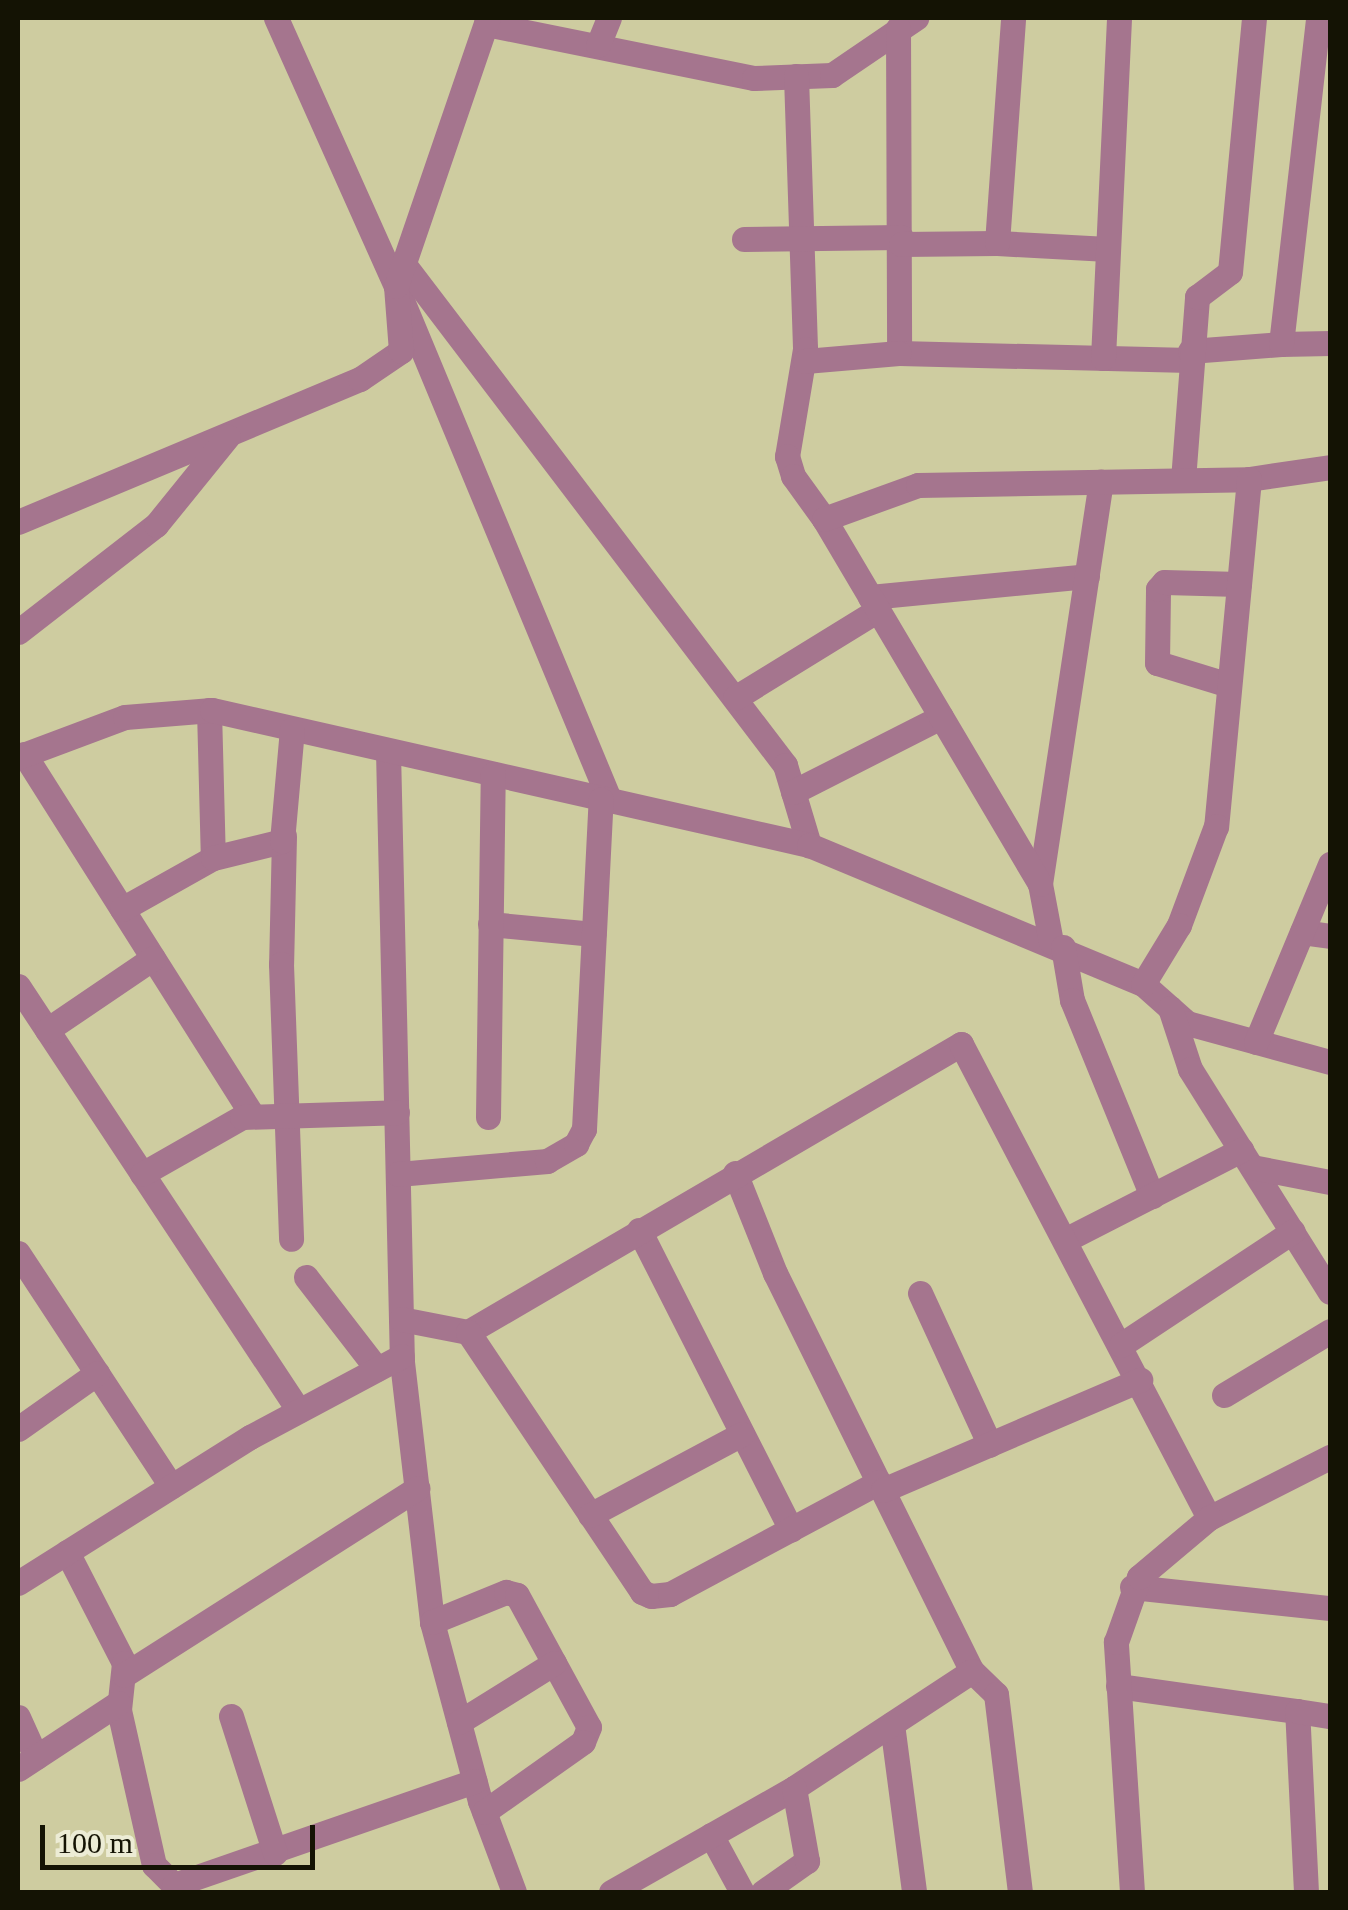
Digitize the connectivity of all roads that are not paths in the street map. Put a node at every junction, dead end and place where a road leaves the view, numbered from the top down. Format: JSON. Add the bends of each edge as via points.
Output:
{"nodes":[{"id":1,"x":276,"y":18,"type":"edge"},
{"id":2,"x":608,"y":18,"type":"edge"},
{"id":3,"x":1013,"y":18,"type":"edge"},
{"id":4,"x":1119,"y":18,"type":"edge"},
{"id":5,"x":1254,"y":18,"type":"edge"},
{"id":6,"x":1318,"y":18,"type":"edge"},
{"id":7,"x":487,"y":21,"type":"edge"},
{"id":8,"x":907,"y":23,"type":"edge"},
{"id":9,"x":598,"y":45,"type":"junction"},
{"id":10,"x":796,"y":76,"type":"junction"},
{"id":11,"x":802,"y":237,"type":"junction"},
{"id":12,"x":744,"y":239,"type":"dead end"},
{"id":13,"x":901,"y":241,"type":"junction"},
{"id":14,"x":996,"y":243,"type":"junction"},
{"id":15,"x":1108,"y":248,"type":"junction"},
{"id":16,"x":401,"y":276,"type":"junction"},
{"id":17,"x":1281,"y":344,"type":"junction"},
{"id":18,"x":1330,"y":344,"type":"edge"},
{"id":19,"x":899,"y":353,"type":"junction"},
{"id":20,"x":1190,"y":355,"type":"junction"},
{"id":21,"x":1102,"y":358,"type":"junction"},
{"id":22,"x":805,"y":362,"type":"junction"},
{"id":23,"x":231,"y":433,"type":"junction"},
{"id":24,"x":1330,"y":468,"type":"edge"},
{"id":25,"x":1249,"y":479,"type":"junction"},
{"id":26,"x":1182,"y":480,"type":"junction"},
{"id":27,"x":1101,"y":482,"type":"junction"},
{"id":28,"x":824,"y":519,"type":"junction"},
{"id":29,"x":18,"y":522,"type":"edge"},
{"id":30,"x":1087,"y":576,"type":"junction"},
{"id":31,"x":1239,"y":584,"type":"junction"},
{"id":32,"x":874,"y":603,"type":"junction"},
{"id":33,"x":18,"y":632,"type":"edge"},
{"id":34,"x":1229,"y":685,"type":"junction"},
{"id":35,"x":735,"y":698,"type":"junction"},
{"id":36,"x":209,"y":710,"type":"junction"},
{"id":37,"x":941,"y":717,"type":"junction"},
{"id":38,"x":292,"y":729,"type":"junction"},
{"id":39,"x":388,"y":751,"type":"junction"},
{"id":40,"x":21,"y":756,"type":"edge"},
{"id":41,"x":493,"y":774,"type":"junction"},
{"id":42,"x":793,"y":792,"type":"junction"},
{"id":43,"x":605,"y":800,"type":"junction"},
{"id":44,"x":284,"y":836,"type":"junction"},
{"id":45,"x":808,"y":845,"type":"junction"},
{"id":46,"x":213,"y":858,"type":"junction"},
{"id":47,"x":1330,"y":864,"type":"edge"},
{"id":48,"x":1040,"y":884,"type":"junction"},
{"id":49,"x":122,"y":908,"type":"junction"},
{"id":50,"x":490,"y":924,"type":"junction"},
{"id":51,"x":1302,"y":932,"type":"junction"},
{"id":52,"x":594,"y":934,"type":"junction"},
{"id":53,"x":1330,"y":936,"type":"edge"},
{"id":54,"x":1057,"y":944,"type":"junction"},
{"id":55,"x":153,"y":958,"type":"junction"},
{"id":56,"x":1143,"y":984,"type":"junction"},
{"id":57,"x":18,"y":986,"type":"edge"},
{"id":58,"x":1170,"y":1008,"type":"junction"},
{"id":59,"x":47,"y":1030,"type":"junction"},
{"id":60,"x":1256,"y":1042,"type":"junction"},
{"id":61,"x":1330,"y":1062,"type":"edge"},
{"id":62,"x":397,"y":1112,"type":"junction"},
{"id":63,"x":286,"y":1114,"type":"junction"},
{"id":64,"x":253,"y":1116,"type":"junction"},
{"id":65,"x":488,"y":1116,"type":"dead end"},
{"id":66,"x":1247,"y":1158,"type":"junction"},
{"id":67,"x":735,"y":1172,"type":"junction"},
{"id":68,"x":142,"y":1174,"type":"junction"},
{"id":69,"x":398,"y":1174,"type":"junction"},
{"id":70,"x":1330,"y":1182,"type":"edge"},
{"id":71,"x":1152,"y":1196,"type":"junction"},
{"id":72,"x":639,"y":1230,"type":"junction"},
{"id":73,"x":1292,"y":1231,"type":"junction"},
{"id":74,"x":292,"y":1239,"type":"dead end"},
{"id":75,"x":1065,"y":1240,"type":"junction"},
{"id":76,"x":18,"y":1253,"type":"edge"},
{"id":77,"x":306,"y":1277,"type":"dead end"},
{"id":78,"x":1330,"y":1292,"type":"edge"},
{"id":79,"x":28,"y":1293,"type":"edge"},
{"id":80,"x":920,"y":1294,"type":"dead end"},
{"id":81,"x":401,"y":1319,"type":"junction"},
{"id":82,"x":1330,"y":1331,"type":"edge"},
{"id":83,"x":468,"y":1332,"type":"junction"},
{"id":84,"x":1121,"y":1345,"type":"junction"},
{"id":85,"x":402,"y":1356,"type":"junction"},
{"id":86,"x":377,"y":1370,"type":"junction"},
{"id":87,"x":97,"y":1373,"type":"junction"},
{"id":88,"x":1140,"y":1380,"type":"junction"},
{"id":89,"x":1224,"y":1395,"type":"dead end"},
{"id":90,"x":299,"y":1411,"type":"junction"},
{"id":91,"x":18,"y":1429,"type":"edge"},
{"id":92,"x":742,"y":1434,"type":"junction"},
{"id":93,"x":990,"y":1445,"type":"junction"},
{"id":94,"x":1330,"y":1458,"type":"edge"},
{"id":95,"x":171,"y":1486,"type":"junction"},
{"id":96,"x":881,"y":1486,"type":"junction"},
{"id":97,"x":417,"y":1488,"type":"junction"},
{"id":98,"x":590,"y":1515,"type":"junction"},
{"id":99,"x":1209,"y":1518,"type":"junction"},
{"id":100,"x":791,"y":1530,"type":"junction"},
{"id":101,"x":67,"y":1552,"type":"junction"},
{"id":102,"x":18,"y":1583,"type":"edge"},
{"id":103,"x":1132,"y":1587,"type":"junction"},
{"id":104,"x":1330,"y":1608,"type":"edge"},
{"id":105,"x":432,"y":1622,"type":"junction"},
{"id":106,"x":554,"y":1663,"type":"junction"},
{"id":107,"x":972,"y":1671,"type":"junction"},
{"id":108,"x":124,"y":1675,"type":"junction"},
{"id":109,"x":1118,"y":1686,"type":"junction"},
{"id":110,"x":118,"y":1703,"type":"junction"},
{"id":111,"x":1297,"y":1711,"type":"junction"},
{"id":112,"x":230,"y":1716,"type":"dead end"},
{"id":113,"x":1330,"y":1716,"type":"edge"},
{"id":114,"x":18,"y":1717,"type":"edge"},
{"id":115,"x":459,"y":1722,"type":"junction"},
{"id":116,"x":892,"y":1724,"type":"junction"},
{"id":117,"x":27,"y":1763,"type":"edge"},
{"id":118,"x":474,"y":1781,"type":"junction"},
{"id":119,"x":794,"y":1788,"type":"junction"},
{"id":120,"x":484,"y":1812,"type":"junction"},
{"id":121,"x":711,"y":1836,"type":"junction"},
{"id":122,"x":275,"y":1853,"type":"junction"},
{"id":123,"x":514,"y":1892,"type":"edge"},
{"id":124,"x":611,"y":1892,"type":"edge"},
{"id":125,"x":742,"y":1892,"type":"edge"},
{"id":126,"x":763,"y":1892,"type":"edge"},
{"id":127,"x":914,"y":1892,"type":"edge"},
{"id":128,"x":1020,"y":1892,"type":"edge"},
{"id":129,"x":1132,"y":1892,"type":"edge"},
{"id":130,"x":1306,"y":1892,"type":"edge"}],
"edges":[{"from":1,"to":16,"type":"street"},
{"from":2,"to":9,"type":"street"},
{"from":3,"to":14,"type":"street"},
{"from":4,"to":15,"type":"street"},
{"from":5,"to":20,"type":"street","via":[[1230,272],[1197,297]]},
{"from":6,"to":17,"type":"street"},
{"from":7,"to":9,"type":"street"},
{"from":7,"to":16,"type":"street"},
{"from":8,"to":10,"type":"street","via":[[832,74]]},
{"from":8,"to":13,"type":"street"},
{"from":9,"to":10,"type":"street","via":[[754,78]]},
{"from":10,"to":11,"type":"street"},
{"from":11,"to":12,"type":"street"},
{"from":11,"to":13,"type":"street"},
{"from":11,"to":22,"type":"street"},
{"from":13,"to":14,"type":"street"},
{"from":13,"to":19,"type":"street"},
{"from":14,"to":15,"type":"street"},
{"from":15,"to":21,"type":"street"},
{"from":16,"to":23,"type":"street","via":[[400,351],[360,379]]},
{"from":16,"to":35,"type":"street"},
{"from":16,"to":43,"type":"street"},
{"from":17,"to":18,"type":"street"},
{"from":17,"to":20,"type":"street"},
{"from":19,"to":21,"type":"street"},
{"from":19,"to":22,"type":"street"},
{"from":20,"to":21,"type":"street"},
{"from":20,"to":26,"type":"street"},
{"from":22,"to":28,"type":"street","via":[[788,466]]},
{"from":23,"to":29,"type":"street"},
{"from":23,"to":33,"type":"street","via":[[156,524]]},
{"from":24,"to":25,"type":"street"},
{"from":25,"to":26,"type":"street"},
{"from":25,"to":31,"type":"street"},
{"from":26,"to":27,"type":"street"},
{"from":27,"to":28,"type":"street","via":[[918,485]]},
{"from":27,"to":30,"type":"street"},
{"from":28,"to":32,"type":"street"},
{"from":30,"to":32,"type":"street"},
{"from":30,"to":48,"type":"street"},
{"from":31,"to":34,"type":"street"},
{"from":31,"to":34,"type":"street","via":[[1164,582],[1158,590],[1157,663]]},
{"from":32,"to":35,"type":"street"},
{"from":32,"to":37,"type":"street"},
{"from":34,"to":56,"type":"street","via":[[1216,826],[1179,926]]},
{"from":35,"to":42,"type":"street","via":[[786,764]]},
{"from":36,"to":38,"type":"street"},
{"from":36,"to":40,"type":"street","via":[[126,717]]},
{"from":36,"to":46,"type":"street"},
{"from":37,"to":42,"type":"street"},
{"from":37,"to":48,"type":"street"},
{"from":38,"to":39,"type":"street"},
{"from":38,"to":44,"type":"street"},
{"from":39,"to":41,"type":"street"},
{"from":39,"to":62,"type":"street"},
{"from":40,"to":49,"type":"street"},
{"from":41,"to":43,"type":"street"},
{"from":41,"to":50,"type":"street"},
{"from":42,"to":45,"type":"street"},
{"from":43,"to":45,"type":"street"},
{"from":43,"to":52,"type":"street"},
{"from":44,"to":46,"type":"street","via":[[269,848]]},
{"from":44,"to":63,"type":"street"},
{"from":45,"to":54,"type":"street"},
{"from":46,"to":49,"type":"street"},
{"from":47,"to":51,"type":"street"},
{"from":48,"to":54,"type":"street"},
{"from":49,"to":55,"type":"street"},
{"from":50,"to":52,"type":"street"},
{"from":50,"to":65,"type":"street"},
{"from":51,"to":53,"type":"street"},
{"from":51,"to":60,"type":"street"},
{"from":52,"to":69,"type":"street","via":[[584,1130],[576,1144],[547,1161]]},
{"from":54,"to":56,"type":"street"},
{"from":54,"to":71,"type":"street","via":[[1072,1000]]},
{"from":55,"to":59,"type":"street"},
{"from":55,"to":64,"type":"street"},
{"from":56,"to":58,"type":"street"},
{"from":57,"to":59,"type":"street"},
{"from":58,"to":60,"type":"street","via":[[1187,1023]]},
{"from":58,"to":66,"type":"street","via":[[1190,1068]]},
{"from":59,"to":68,"type":"street"},
{"from":60,"to":61,"type":"street"},
{"from":62,"to":63,"type":"street"},
{"from":62,"to":69,"type":"street"},
{"from":63,"to":64,"type":"street"},
{"from":63,"to":74,"type":"street"},
{"from":64,"to":68,"type":"street","via":[[232,1121]]},
{"from":66,"to":70,"type":"street"},
{"from":66,"to":71,"type":"street"},
{"from":66,"to":73,"type":"street"},
{"from":67,"to":72,"type":"street"},
{"from":67,"to":75,"type":"street","via":[[961,1044]]},
{"from":67,"to":96,"type":"street","via":[[775,1273]]},
{"from":68,"to":90,"type":"street"},
{"from":69,"to":81,"type":"street"},
{"from":71,"to":75,"type":"street"},
{"from":72,"to":83,"type":"street"},
{"from":72,"to":92,"type":"street"},
{"from":73,"to":78,"type":"street"},
{"from":73,"to":84,"type":"street"},
{"from":75,"to":84,"type":"street"},
{"from":76,"to":79,"type":"street"},
{"from":77,"to":86,"type":"street"},
{"from":79,"to":87,"type":"street"},
{"from":80,"to":93,"type":"street"},
{"from":81,"to":83,"type":"street"},
{"from":81,"to":85,"type":"street"},
{"from":82,"to":89,"type":"street"},
{"from":83,"to":98,"type":"street"},
{"from":84,"to":88,"type":"street"},
{"from":85,"to":86,"type":"street"},
{"from":85,"to":97,"type":"street"},
{"from":86,"to":90,"type":"street"},
{"from":87,"to":91,"type":"street"},
{"from":87,"to":95,"type":"street"},
{"from":88,"to":93,"type":"street"},
{"from":88,"to":99,"type":"street"},
{"from":90,"to":95,"type":"street"},
{"from":92,"to":98,"type":"street"},
{"from":92,"to":100,"type":"street"},
{"from":93,"to":96,"type":"street"},
{"from":94,"to":99,"type":"street"},
{"from":95,"to":101,"type":"street"},
{"from":96,"to":100,"type":"street"},
{"from":96,"to":107,"type":"street"},
{"from":97,"to":105,"type":"street"},
{"from":97,"to":108,"type":"street"},
{"from":98,"to":100,"type":"street","via":[[650,1596],[670,1594]]},
{"from":99,"to":103,"type":"street"},
{"from":101,"to":102,"type":"street"},
{"from":101,"to":108,"type":"street","via":[[120,1652]]},
{"from":103,"to":104,"type":"street"},
{"from":103,"to":109,"type":"street","via":[[1116,1642]]},
{"from":105,"to":106,"type":"street","via":[[512,1592]]},
{"from":105,"to":115,"type":"street"},
{"from":106,"to":115,"type":"street"},
{"from":106,"to":120,"type":"street","via":[[588,1734]]},
{"from":107,"to":116,"type":"street"},
{"from":107,"to":128,"type":"street","via":[[996,1694]]},
{"from":108,"to":110,"type":"street"},
{"from":109,"to":111,"type":"street"},
{"from":109,"to":129,"type":"street"},
{"from":110,"to":117,"type":"street"},
{"from":110,"to":122,"type":"street","via":[[162,1878],[186,1885]]},
{"from":111,"to":113,"type":"street"},
{"from":111,"to":130,"type":"street"},
{"from":112,"to":122,"type":"street"},
{"from":114,"to":117,"type":"street"},
{"from":115,"to":118,"type":"street"},
{"from":116,"to":119,"type":"street"},
{"from":116,"to":127,"type":"street"},
{"from":118,"to":120,"type":"street"},
{"from":118,"to":122,"type":"street"},
{"from":119,"to":121,"type":"street"},
{"from":119,"to":126,"type":"street","via":[[806,1861]]},
{"from":120,"to":123,"type":"street"},
{"from":121,"to":124,"type":"street"},
{"from":121,"to":125,"type":"street"}]}
